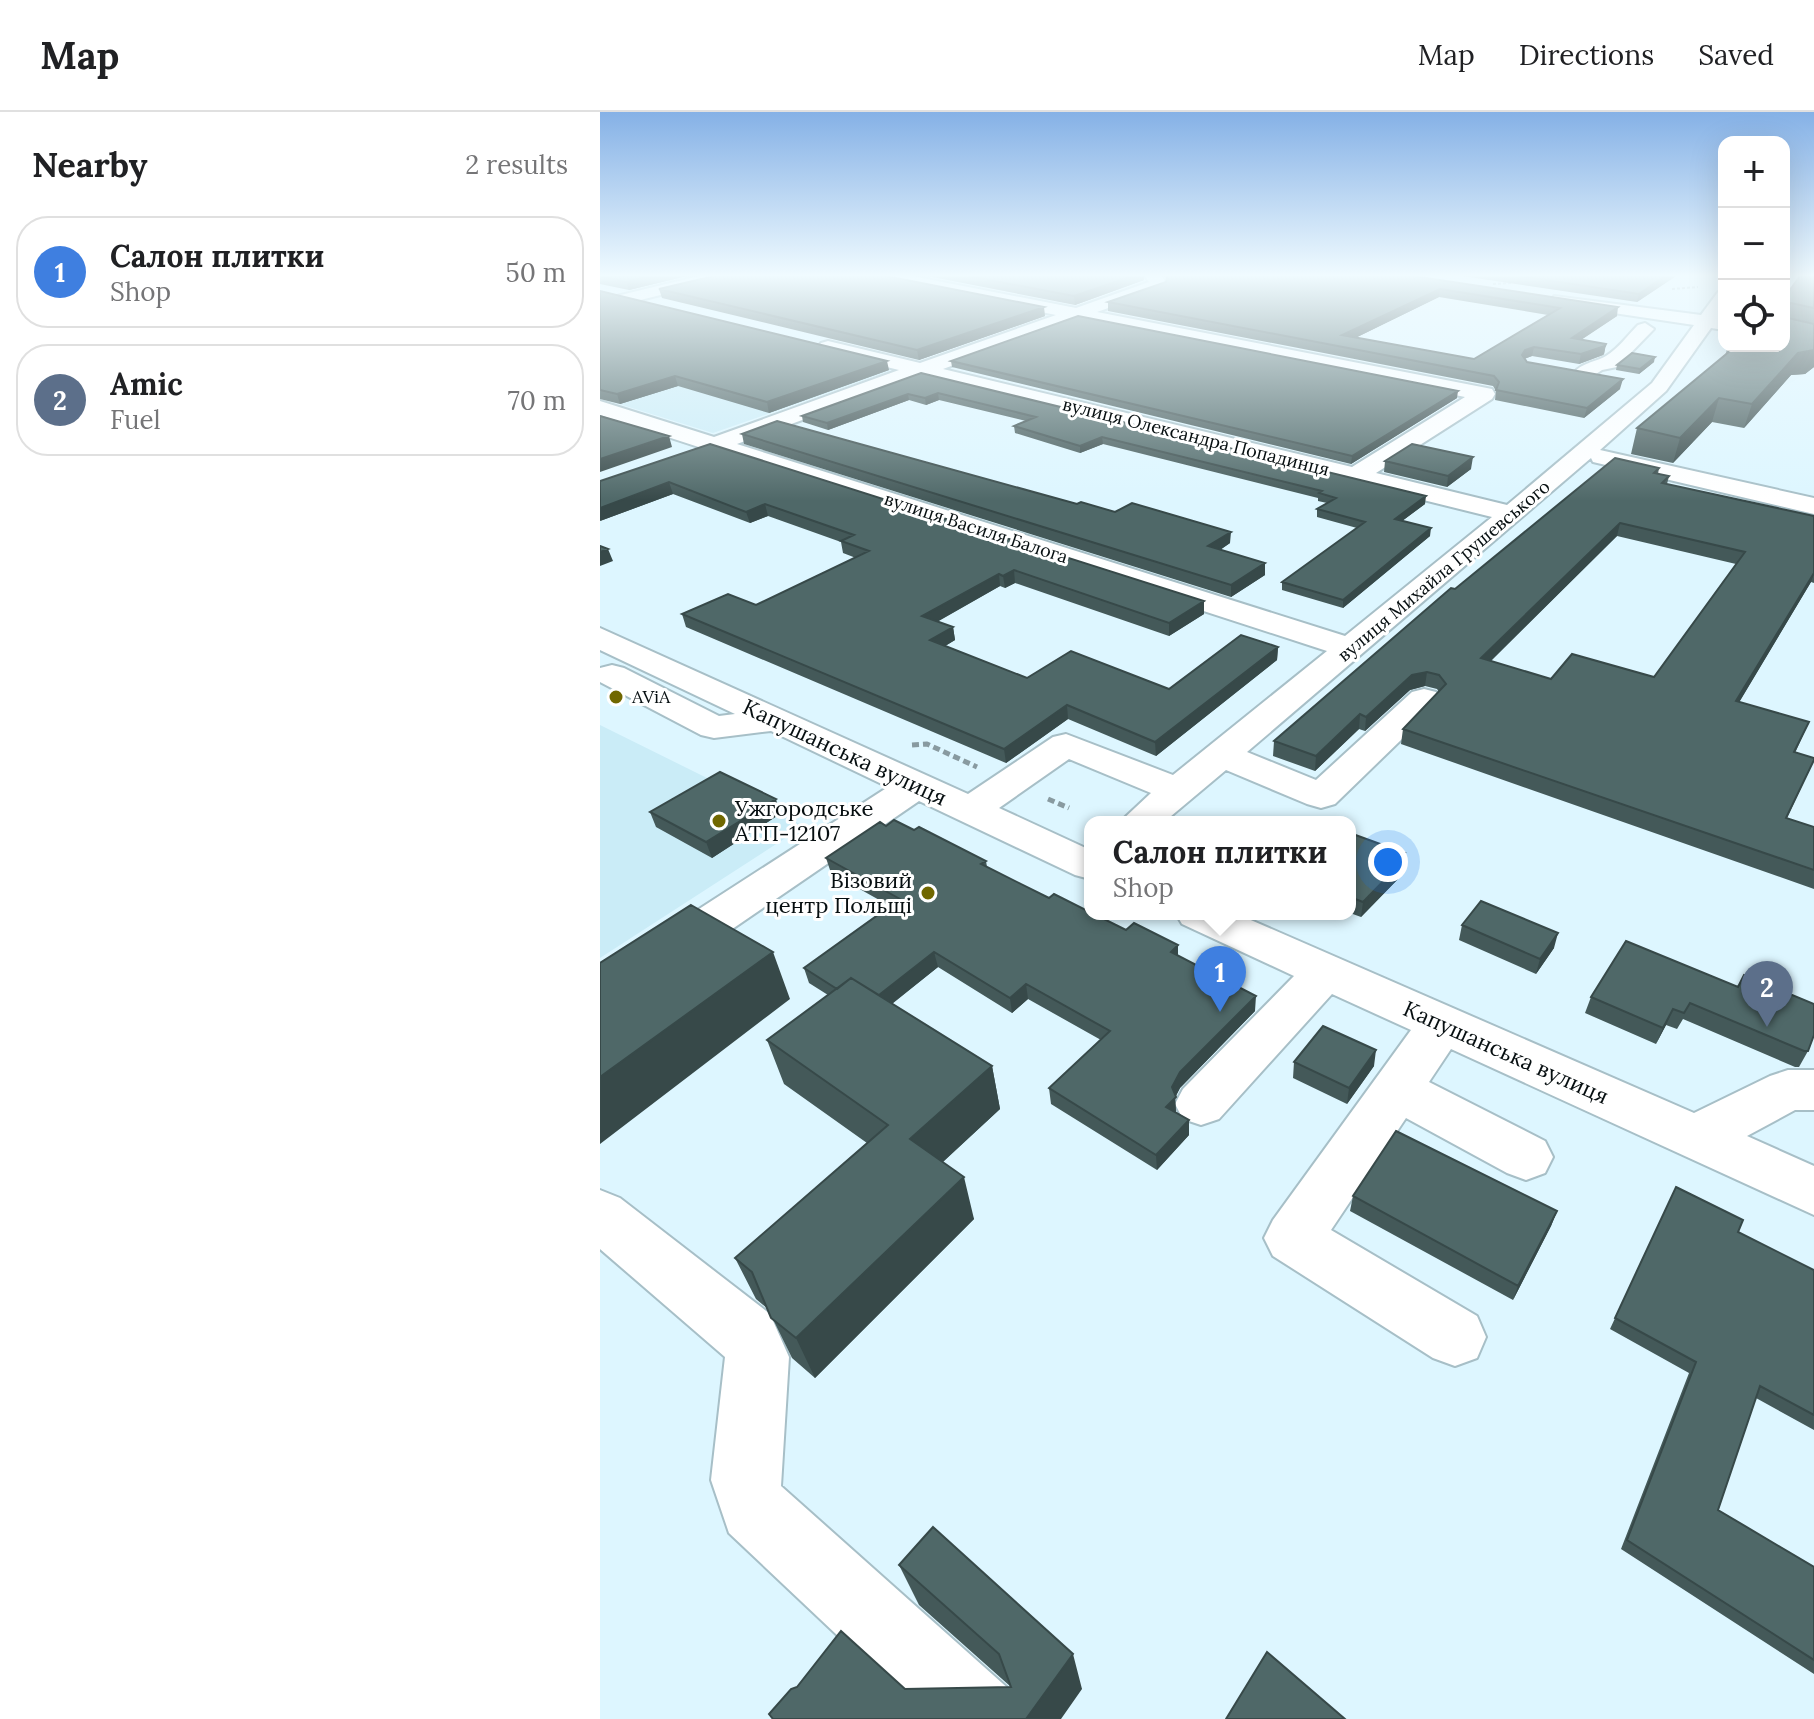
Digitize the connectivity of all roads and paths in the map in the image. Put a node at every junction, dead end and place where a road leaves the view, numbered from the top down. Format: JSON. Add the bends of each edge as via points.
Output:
{"nodes":[{"id":1,"x":843,"y":351,"type":"edge"},
{"id":2,"x":973,"y":351,"type":"edge"},
{"id":3,"x":1264,"y":351,"type":"edge"},
{"id":4,"x":1624,"y":351,"type":"edge"},
{"id":5,"x":1652,"y":351,"type":"edge"},
{"id":6,"x":1688,"y":351,"type":"edge"},
{"id":7,"x":1683,"y":356,"type":"junction"},
{"id":8,"x":920,"y":370,"type":"junction"},
{"id":9,"x":1560,"y":370,"type":"edge"},
{"id":10,"x":1583,"y":374,"type":"junction"},
{"id":11,"x":1659,"y":387,"type":"junction"},
{"id":12,"x":600,"y":408,"type":"edge"},
{"id":13,"x":714,"y":444,"type":"junction"},
{"id":14,"x":1584,"y":453,"type":"junction"},
{"id":15,"x":685,"y":454,"type":"edge"},
{"id":16,"x":1355,"y":476,"type":"junction"},
{"id":17,"x":1814,"y":506,"type":"edge"},
{"id":18,"x":1512,"y":514,"type":"junction"},
{"id":19,"x":600,"y":638,"type":"edge"},
{"id":20,"x":1351,"y":648,"type":"junction"},
{"id":21,"x":600,"y":669,"type":"edge"},
{"id":22,"x":1424,"y":699,"type":"dead end"},
{"id":23,"x":776,"y":720,"type":"junction"},
{"id":24,"x":1222,"y":755,"type":"junction"},
{"id":25,"x":917,"y":785,"type":"junction"},
{"id":26,"x":1178,"y":791,"type":"junction"},
{"id":27,"x":970,"y":810,"type":"junction"},
{"id":28,"x":1147,"y":816,"type":"edge"},
{"id":29,"x":1084,"y":862,"type":"edge"},
{"id":30,"x":1211,"y":920,"type":"edge"},
{"id":31,"x":1326,"y":971,"type":"junction"},
{"id":32,"x":600,"y":996,"type":"edge"},
{"id":33,"x":1443,"y":1023,"type":"junction"},
{"id":34,"x":1397,"y":1089,"type":"junction"},
{"id":35,"x":1814,"y":1090,"type":"edge"},
{"id":36,"x":1201,"y":1104,"type":"dead end"},
{"id":37,"x":1697,"y":1137,"type":"junction"},
{"id":38,"x":1526,"y":1157,"type":"dead end"},
{"id":39,"x":1814,"y":1191,"type":"edge"},
{"id":40,"x":600,"y":1215,"type":"edge"},
{"id":41,"x":1455,"y":1337,"type":"dead end"},
{"id":42,"x":983,"y":1719,"type":"edge"}],
"edges":[{"from":1,"to":8,"type":"street","name":"вулиця Олександра Попадинця"},
{"from":2,"to":8,"type":"street"},
{"from":3,"to":16,"type":"street","via":[[1484,394]]},
{"from":4,"to":10,"type":"street"},
{"from":5,"to":7,"type":"street"},
{"from":6,"to":7,"type":"street","name":"вулиця Михайла Грушевського"},
{"from":7,"to":11,"type":"street","name":"вулиця Михайла Грушевського"},
{"from":8,"to":13,"type":"street"},
{"from":8,"to":16,"type":"street","name":"вулиця Олександра Попадинця"},
{"from":9,"to":10,"type":"street"},
{"from":10,"to":11,"type":"street"},
{"from":11,"to":14,"type":"street","name":"вулиця Михайла Грушевського"},
{"from":12,"to":13,"type":"street","name":"вулиця Василя Балога"},
{"from":13,"to":15,"type":"street"},
{"from":13,"to":20,"type":"street","name":"вулиця Василя Балога"},
{"from":14,"to":17,"type":"street"},
{"from":14,"to":18,"type":"street","name":"вулиця Михайла Грушевського"},
{"from":16,"to":18,"type":"street","name":"вулиця Олександра Попадинця"},
{"from":18,"to":20,"type":"street","name":"вулиця Михайла Грушевського"},
{"from":19,"to":23,"type":"street","name":"Капушанська вулиця"},
{"from":20,"to":24,"type":"street","name":"вулиця Михайла Грушевського"},
{"from":21,"to":23,"type":"street","via":[[714,727]]},
{"from":22,"to":24,"type":"street","via":[[1321,796]]},
{"from":23,"to":25,"type":"street","name":"Капушанська вулиця"},
{"from":24,"to":26,"type":"street","name":"вулиця Михайла Грушевського"},
{"from":25,"to":27,"type":"street","name":"Капушанська вулиця"},
{"from":25,"to":32,"type":"street"},
{"from":26,"to":27,"type":"street","via":[[1066,745]]},
{"from":26,"to":28,"type":"street","name":"вулиця Михайла Грушевського"},
{"from":27,"to":29,"type":"street","name":"Капушанська вулиця"},
{"from":30,"to":31,"type":"street","name":"Капушанська вулиця"},
{"from":31,"to":33,"type":"street","name":"Капушанська вулиця"},
{"from":31,"to":36,"type":"street"},
{"from":33,"to":34,"type":"street"},
{"from":33,"to":37,"type":"street","name":"Капушанська вулиця"},
{"from":34,"to":38,"type":"street"},
{"from":34,"to":41,"type":"street","via":[[1293,1238]]},
{"from":35,"to":37,"type":"street","via":[[1788,1090]]},
{"from":37,"to":39,"type":"street","name":"Капушанська вулиця"},
{"from":40,"to":42,"type":"street","via":[[748,1335],[757,1357],[745,1480],[754,1508],[842,1631]]}]}
